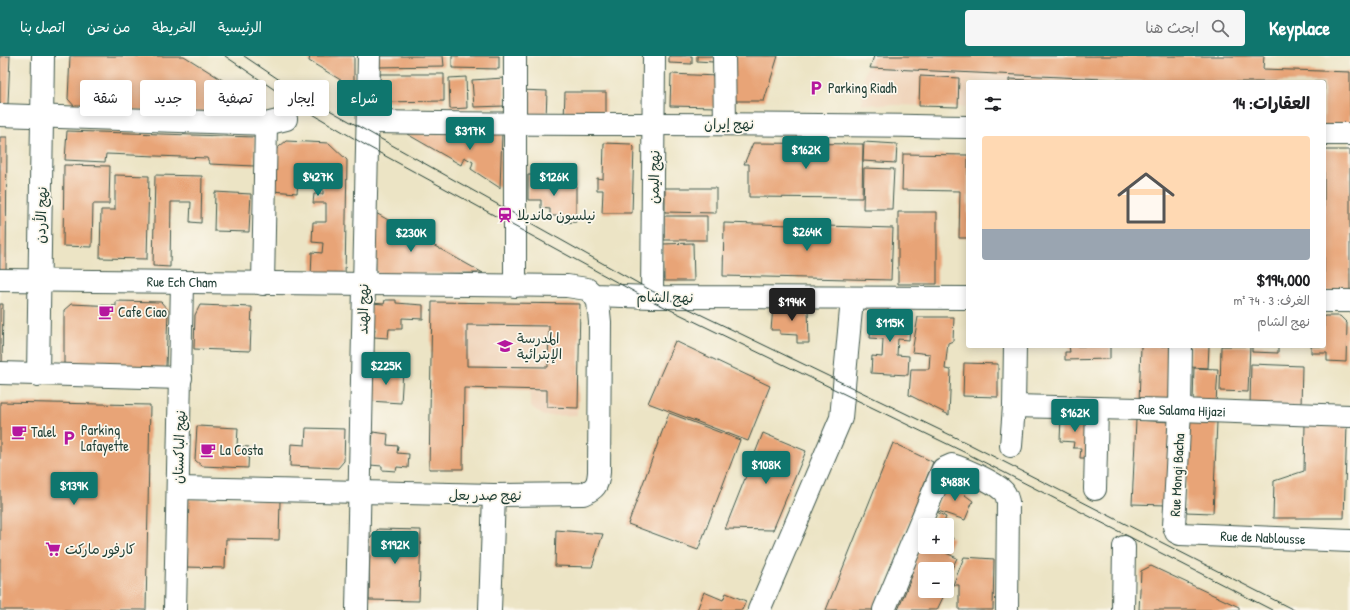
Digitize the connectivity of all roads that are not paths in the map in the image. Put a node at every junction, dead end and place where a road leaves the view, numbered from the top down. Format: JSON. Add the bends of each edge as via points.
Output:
{"nodes":[{"id":1,"x":43,"y":56,"type":"edge"},
{"id":2,"x":369,"y":56,"type":"edge"},
{"id":3,"x":515,"y":56,"type":"edge"},
{"id":4,"x":654,"y":56,"type":"edge"},
{"id":5,"x":724,"y":56,"type":"edge"},
{"id":6,"x":0,"y":115,"type":"edge"},
{"id":7,"x":44,"y":116,"type":"junction"},
{"id":8,"x":377,"y":122,"type":"dead end"},
{"id":9,"x":514,"y":124,"type":"junction"},
{"id":10,"x":655,"y":124,"type":"junction"},
{"id":11,"x":725,"y":124,"type":"junction"},
{"id":12,"x":966,"y":127,"type":"edge"},
{"id":13,"x":1326,"y":134,"type":"edge"},
{"id":14,"x":1350,"y":134,"type":"edge"},
{"id":15,"x":0,"y":280,"type":"edge"},
{"id":16,"x":39,"y":280,"type":"junction"},
{"id":17,"x":182,"y":283,"type":"junction"},
{"id":18,"x":263,"y":284,"type":"junction"},
{"id":19,"x":363,"y":285,"type":"junction"},
{"id":20,"x":515,"y":286,"type":"junction"},
{"id":21,"x":594,"y":295,"type":"junction"},
{"id":22,"x":652,"y":297,"type":"junction"},
{"id":23,"x":852,"y":298,"type":"junction"},
{"id":24,"x":966,"y":298,"type":"edge"},
{"id":25,"x":1326,"y":301,"type":"edge"},
{"id":26,"x":1350,"y":301,"type":"edge"},
{"id":27,"x":1015,"y":348,"type":"edge"},
{"id":28,"x":1181,"y":348,"type":"edge"},
{"id":29,"x":0,"y":373,"type":"edge"},
{"id":30,"x":38,"y":375,"type":"junction"},
{"id":31,"x":181,"y":378,"type":"junction"},
{"id":32,"x":1014,"y":406,"type":"junction"},
{"id":33,"x":1097,"y":408,"type":"junction"},
{"id":34,"x":1180,"y":410,"type":"junction"},
{"id":35,"x":1350,"y":416,"type":"edge"},
{"id":36,"x":1011,"y":446,"type":"dead end"},
{"id":37,"x":178,"y":488,"type":"junction"},
{"id":38,"x":1095,"y":489,"type":"dead end"},
{"id":39,"x":359,"y":492,"type":"junction"},
{"id":40,"x":494,"y":495,"type":"junction"},
{"id":41,"x":1176,"y":532,"type":"joint"},
{"id":42,"x":1350,"y":541,"type":"edge"},
{"id":43,"x":1124,"y":547,"type":"dead end"},
{"id":44,"x":175,"y":610,"type":"edge"},
{"id":45,"x":357,"y":610,"type":"edge"},
{"id":46,"x":490,"y":610,"type":"edge"},
{"id":47,"x":759,"y":610,"type":"edge"},
{"id":48,"x":884,"y":610,"type":"edge"},
{"id":49,"x":1007,"y":610,"type":"edge"},
{"id":50,"x":1123,"y":610,"type":"edge"}],
"edges":[{"from":1,"to":7,"type":"street","name":"نهج الأردن"},
{"from":2,"to":19,"type":"street","name":"نهج الهند"},
{"from":3,"to":9,"type":"street"},
{"from":4,"to":10,"type":"street","name":"نهج اليمن"},
{"from":5,"to":11,"type":"street"},
{"from":6,"to":7,"type":"street"},
{"from":7,"to":16,"type":"street","name":"نهج الأردن"},
{"from":7,"to":18,"type":"street","via":[[276,122]]},
{"from":8,"to":9,"type":"street","name":"نهج إيران"},
{"from":9,"to":10,"type":"street","name":"نهج إيران"},
{"from":9,"to":20,"type":"street"},
{"from":10,"to":11,"type":"street","name":"نهج إيران"},
{"from":10,"to":22,"type":"street","name":"نهج اليمن"},
{"from":11,"to":12,"type":"street","name":"نهج إيران","via":[[837,123]]},
{"from":13,"to":14,"type":"street"},
{"from":15,"to":16,"type":"street","name":"Rue Ech Cham"},
{"from":16,"to":17,"type":"street","name":"Rue Ech Cham"},
{"from":16,"to":30,"type":"street","name":"نهج الأردن"},
{"from":17,"to":18,"type":"street","name":"Rue Ech Cham"},
{"from":17,"to":31,"type":"street","name":"نهج الباكستان"},
{"from":18,"to":19,"type":"street","name":"Rue Ech Cham"},
{"from":19,"to":20,"type":"street","name":"نهج الشام"},
{"from":19,"to":39,"type":"street","name":"نهج الهند"},
{"from":20,"to":21,"type":"street","name":"نهج الشام","via":[[580,287]]},
{"from":21,"to":22,"type":"street","name":"نهج الشام"},
{"from":21,"to":40,"type":"street","name":"نهج صدر بعل","via":[[598,302],[600,322],[598,484],[592,491],[583,494]]},
{"from":22,"to":23,"type":"street","name":"نهج الشام"},
{"from":23,"to":24,"type":"street","name":"نهج الشام"},
{"from":23,"to":47,"type":"street","via":[[841,418]]},
{"from":25,"to":26,"type":"street"},
{"from":27,"to":32,"type":"street"},
{"from":28,"to":34,"type":"street","name":"Rue Mongi Bacha"},
{"from":29,"to":30,"type":"street"},
{"from":30,"to":31,"type":"street"},
{"from":31,"to":37,"type":"street","name":"نهج الباكستان"},
{"from":32,"to":33,"type":"street","name":"Rue Salama Hijazi"},
{"from":32,"to":36,"type":"street"},
{"from":33,"to":34,"type":"street","name":"Rue Salama Hijazi"},
{"from":33,"to":38,"type":"street"},
{"from":34,"to":35,"type":"street","name":"Rue Salama Hijazi"},
{"from":34,"to":41,"type":"street","name":"Rue Mongi Bacha","via":[[1174,526]]},
{"from":37,"to":39,"type":"street","name":"نهج صدر بعل"},
{"from":37,"to":44,"type":"street","name":"نهج الباكستان"},
{"from":39,"to":40,"type":"street","name":"نهج صدر بعل"},
{"from":39,"to":45,"type":"street","name":"نهج الهند"},
{"from":40,"to":46,"type":"street"},
{"from":41,"to":42,"type":"street","name":"Rue de Nablousse"},
{"from":43,"to":50,"type":"street"},
{"from":48,"to":49,"type":"street","via":[[943,469],[952,465],[999,487],[1006,495]]}]}
